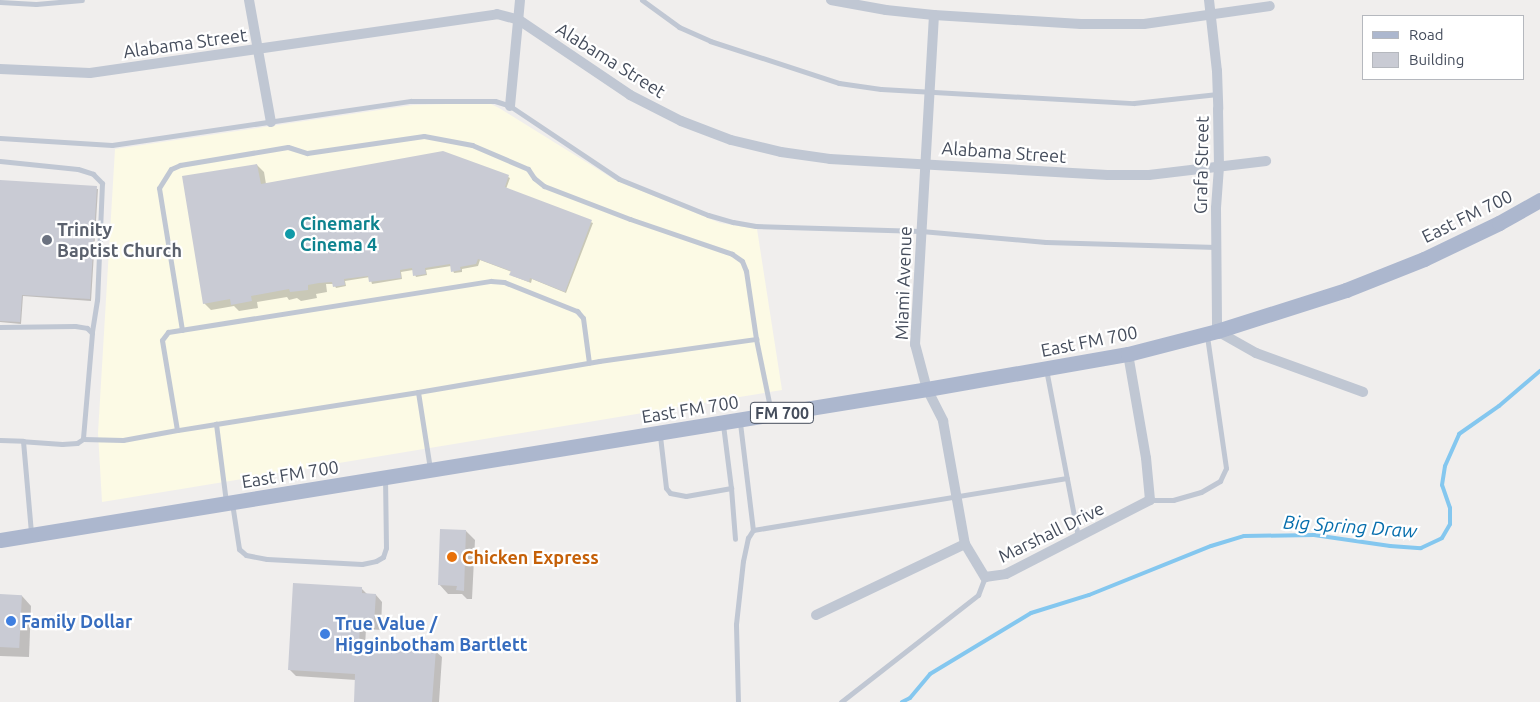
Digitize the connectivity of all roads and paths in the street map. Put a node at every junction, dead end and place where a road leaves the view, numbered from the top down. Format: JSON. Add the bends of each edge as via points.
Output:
{"nodes":[{"id":1,"x":82,"y":0,"type":"edge"},
{"id":2,"x":249,"y":0,"type":"edge"},
{"id":3,"x":520,"y":0,"type":"edge"},
{"id":4,"x":642,"y":0,"type":"edge"},
{"id":5,"x":831,"y":0,"type":"edge"},
{"id":6,"x":1209,"y":0,"type":"edge"},
{"id":7,"x":0,"y":2,"type":"edge"},
{"id":8,"x":1270,"y":6,"type":"dead end"},
{"id":9,"x":934,"y":15,"type":"junction"},
{"id":10,"x":1211,"y":16,"type":"junction"},
{"id":11,"x":519,"y":20,"type":"junction"},
{"id":12,"x":257,"y":50,"type":"junction"},
{"id":13,"x":0,"y":69,"type":"edge"},
{"id":14,"x":929,"y":92,"type":"junction"},
{"id":15,"x":1218,"y":94,"type":"junction"},
{"id":16,"x":510,"y":106,"type":"junction"},
{"id":17,"x":271,"y":122,"type":"junction"},
{"id":18,"x":0,"y":138,"type":"edge"},
{"id":19,"x":0,"y":161,"type":"edge"},
{"id":20,"x":1266,"y":161,"type":"dead end"},
{"id":21,"x":924,"y":164,"type":"junction"},
{"id":22,"x":1219,"y":166,"type":"junction"},
{"id":23,"x":1540,"y":200,"type":"edge"},
{"id":24,"x":921,"y":231,"type":"junction"},
{"id":25,"x":1216,"y":247,"type":"junction"},
{"id":26,"x":0,"y":327,"type":"edge"},
{"id":27,"x":182,"y":330,"type":"junction"},
{"id":28,"x":92,"y":332,"type":"junction"},
{"id":29,"x":1212,"y":332,"type":"junction"},
{"id":30,"x":756,"y":339,"type":"junction"},
{"id":31,"x":1128,"y":354,"type":"junction"},
{"id":32,"x":589,"y":363,"type":"junction"},
{"id":33,"x":1046,"y":368,"type":"junction"},
{"id":34,"x":927,"y":389,"type":"junction"},
{"id":35,"x":418,"y":392,"type":"junction"},
{"id":36,"x":1363,"y":392,"type":"dead end"},
{"id":37,"x":772,"y":414,"type":"junction"},
{"id":38,"x":740,"y":420,"type":"junction"},
{"id":39,"x":723,"y":422,"type":"junction"},
{"id":40,"x":216,"y":424,"type":"junction"},
{"id":41,"x":177,"y":430,"type":"junction"},
{"id":42,"x":659,"y":432,"type":"junction"},
{"id":43,"x":83,"y":439,"type":"junction"},
{"id":44,"x":0,"y":440,"type":"edge"},
{"id":45,"x":23,"y":441,"type":"junction"},
{"id":46,"x":430,"y":470,"type":"junction"},
{"id":47,"x":385,"y":477,"type":"junction"},
{"id":48,"x":1067,"y":478,"type":"junction"},
{"id":49,"x":730,"y":488,"type":"junction"},
{"id":50,"x":955,"y":496,"type":"junction"},
{"id":51,"x":1150,"y":500,"type":"junction"},
{"id":52,"x":229,"y":503,"type":"junction"},
{"id":53,"x":753,"y":530,"type":"junction"},
{"id":54,"x":31,"y":535,"type":"junction"},
{"id":55,"x":1078,"y":537,"type":"junction"},
{"id":56,"x":735,"y":539,"type":"dead end"},
{"id":57,"x":0,"y":540,"type":"edge"},
{"id":58,"x":965,"y":544,"type":"junction"},
{"id":59,"x":985,"y":577,"type":"junction"},
{"id":60,"x":816,"y":615,"type":"dead end"},
{"id":61,"x":738,"y":702,"type":"edge"},
{"id":62,"x":841,"y":702,"type":"edge"}],
"edges":[{"from":1,"to":7,"type":"lane","via":[[36,4]]},
{"from":2,"to":12,"type":"street"},
{"from":3,"to":11,"type":"street"},
{"from":4,"to":14,"type":"lane","via":[[680,26],[710,41],[839,83]]},
{"from":5,"to":9,"type":"street"},
{"from":6,"to":10,"type":"street","name":"Grafa Street"},
{"from":8,"to":10,"type":"street"},
{"from":9,"to":10,"type":"street","via":[[1081,24],[1144,24]]},
{"from":9,"to":14,"type":"street","name":"Miami Avenue"},
{"from":10,"to":15,"type":"street","name":"Grafa Street"},
{"from":11,"to":12,"type":"street","name":"Alabama Street","via":[[497,14]]},
{"from":11,"to":16,"type":"street"},
{"from":11,"to":21,"type":"street","name":"Alabama Street","via":[[630,95],[681,121],[731,140],[830,159]]},
{"from":12,"to":13,"type":"street","name":"Alabama Street","via":[[90,73]]},
{"from":12,"to":17,"type":"street"},
{"from":14,"to":15,"type":"lane","via":[[1134,103]]},
{"from":14,"to":21,"type":"street","name":"Miami Avenue"},
{"from":15,"to":22,"type":"street","name":"Grafa Street"},
{"from":16,"to":17,"type":"lane","via":[[496,101],[411,101]]},
{"from":16,"to":24,"type":"lane","via":[[619,179],[708,215],[756,226]]},
{"from":17,"to":18,"type":"lane","via":[[112,145]]},
{"from":19,"to":28,"type":"lane","via":[[78,169],[93,174],[102,183],[98,300]]},
{"from":20,"to":22,"type":"street","name":"Alabama Street"},
{"from":21,"to":22,"type":"street","name":"Alabama Street","via":[[1149,175]]},
{"from":21,"to":24,"type":"street","name":"Miami Avenue"},
{"from":22,"to":25,"type":"street","name":"Grafa Street"},
{"from":23,"to":29,"type":"main road","name":"East FM 700","number":"FM 700","via":[[1424,259],[1346,290]]},
{"from":24,"to":25,"type":"lane","via":[[1046,242]]},
{"from":24,"to":34,"type":"street","name":"Miami Avenue","via":[[915,344]]},
{"from":25,"to":29,"type":"street","name":"Grafa Street"},
{"from":26,"to":28,"type":"lane","via":[[75,326]]},
{"from":27,"to":30,"type":"lane","via":[[159,188],[170,169],[288,148],[308,153],[424,136],[472,145],[528,169],[544,186],[732,254],[742,261],[746,271]]},
{"from":27,"to":32,"type":"lane","via":[[491,281],[504,282],[577,311],[583,318]]},
{"from":27,"to":41,"type":"lane","via":[[168,332],[162,340]]},
{"from":28,"to":43,"type":"lane"},
{"from":29,"to":31,"type":"main road","name":"East FM 700","number":"FM 700"},
{"from":29,"to":36,"type":"street","via":[[1256,353]]},
{"from":29,"to":51,"type":"lane","via":[[1226,468],[1220,481],[1201,492],[1173,500]]},
{"from":30,"to":32,"type":"lane"},
{"from":30,"to":37,"type":"lane"},
{"from":31,"to":33,"type":"main road","name":"East FM 700","number":"FM 700"},
{"from":31,"to":51,"type":"street"},
{"from":32,"to":35,"type":"lane"},
{"from":33,"to":34,"type":"main road","name":"East FM 700","number":"FM 700"},
{"from":33,"to":48,"type":"lane"},
{"from":34,"to":37,"type":"main road","name":"East FM 700","number":"FM 700"},
{"from":34,"to":50,"type":"street","name":"Miami Avenue","via":[[943,421]]},
{"from":35,"to":40,"type":"lane"},
{"from":35,"to":46,"type":"lane"},
{"from":37,"to":38,"type":"main road","name":"East FM 700","number":"FM 700"},
{"from":38,"to":39,"type":"main road","name":"East FM 700","number":"FM 700"},
{"from":38,"to":53,"type":"lane"},
{"from":39,"to":42,"type":"main road","name":"East FM 700","number":"FM 700"},
{"from":39,"to":49,"type":"lane"},
{"from":40,"to":41,"type":"lane"},
{"from":40,"to":52,"type":"lane"},
{"from":41,"to":43,"type":"lane","via":[[122,440]]},
{"from":42,"to":46,"type":"main road","name":"East FM 700","number":"FM 700"},
{"from":42,"to":49,"type":"lane","via":[[666,488],[670,493],[686,496]]},
{"from":43,"to":45,"type":"lane","via":[[77,443],[62,444]]},
{"from":44,"to":45,"type":"lane"},
{"from":45,"to":54,"type":"lane"},
{"from":46,"to":47,"type":"main road","name":"East FM 700","number":"FM 700"},
{"from":47,"to":52,"type":"main road","name":"East FM 700","number":"FM 700"},
{"from":47,"to":52,"type":"lane","via":[[386,548],[383,557],[362,564],[246,555],[239,550]]},
{"from":48,"to":50,"type":"lane"},
{"from":48,"to":55,"type":"lane"},
{"from":49,"to":56,"type":"lane"},
{"from":50,"to":53,"type":"lane"},
{"from":50,"to":58,"type":"street","name":"Miami Avenue"},
{"from":51,"to":55,"type":"street","name":"Marshall Drive"},
{"from":52,"to":54,"type":"main road","name":"East FM 700","number":"FM 700"},
{"from":53,"to":61,"type":"lane","via":[[743,561],[736,624]]},
{"from":54,"to":57,"type":"main road","name":"East FM 700","number":"FM 700"},
{"from":55,"to":59,"type":"street","name":"Marshall Drive","via":[[1006,574]]},
{"from":58,"to":59,"type":"street","name":"Marshall Drive"},
{"from":58,"to":60,"type":"street"},
{"from":59,"to":62,"type":"lane","via":[[978,596]]}]}
